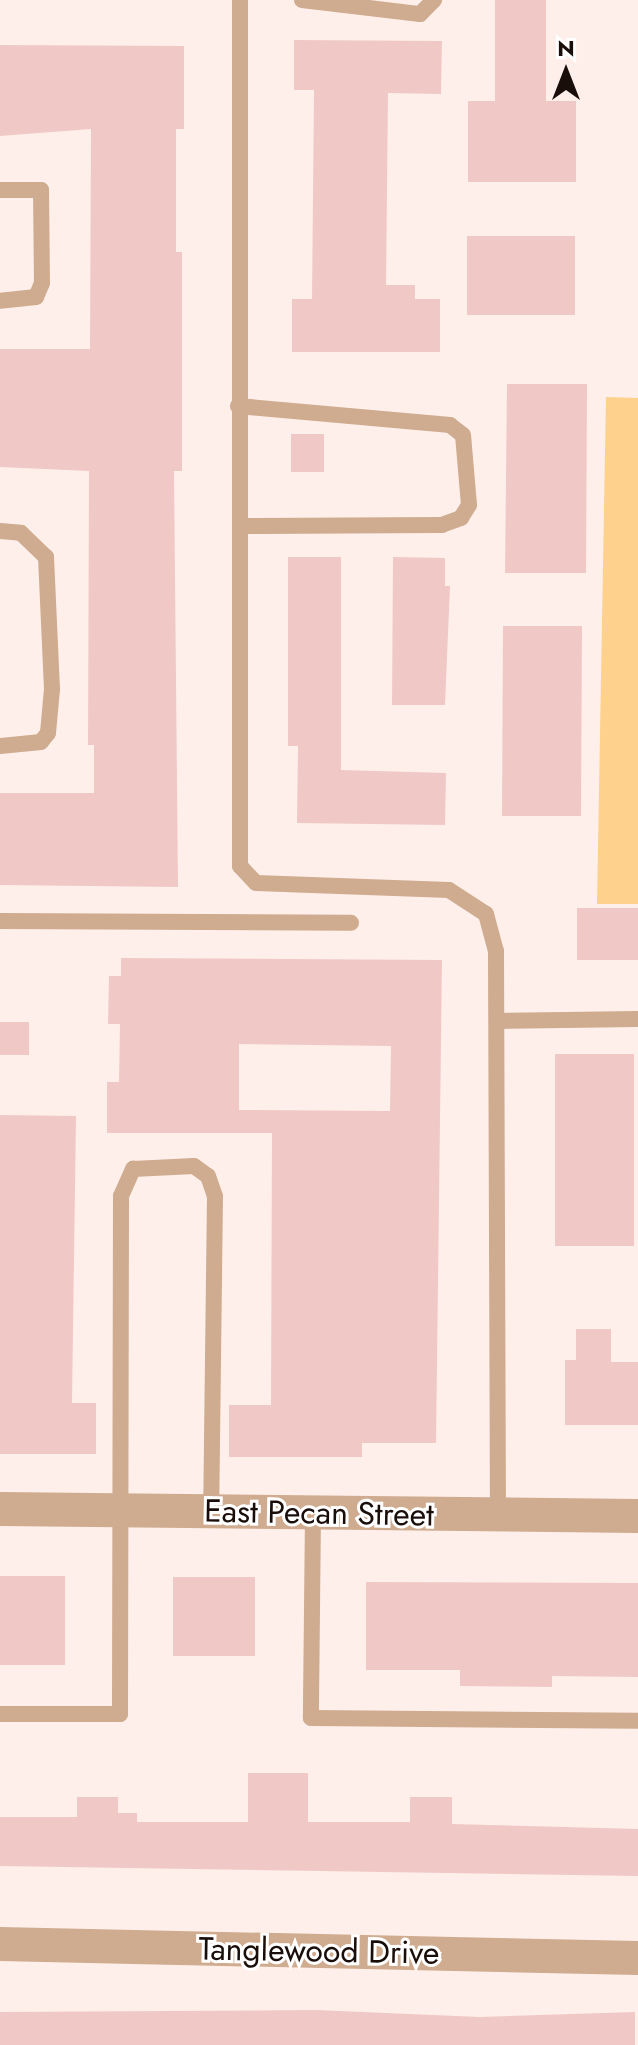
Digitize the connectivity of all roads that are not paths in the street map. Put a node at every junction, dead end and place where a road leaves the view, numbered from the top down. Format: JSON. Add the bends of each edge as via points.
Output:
{"nodes":[{"id":1,"x":240,"y":0,"type":"edge"},
{"id":2,"x":302,"y":0,"type":"edge"},
{"id":3,"x":434,"y":0,"type":"edge"},
{"id":4,"x":0,"y":190,"type":"edge"},
{"id":5,"x":0,"y":301,"type":"edge"},
{"id":6,"x":238,"y":406,"type":"junction"},
{"id":7,"x":242,"y":526,"type":"junction"},
{"id":8,"x":0,"y":531,"type":"edge"},
{"id":9,"x":0,"y":746,"type":"edge"},
{"id":10,"x":0,"y":921,"type":"edge"},
{"id":11,"x":351,"y":923,"type":"dead end"},
{"id":12,"x":638,"y":1019,"type":"edge"},
{"id":13,"x":497,"y":1021,"type":"junction"},
{"id":14,"x":0,"y":1509,"type":"edge"},
{"id":15,"x":120,"y":1511,"type":"junction"},
{"id":16,"x":211,"y":1512,"type":"junction"},
{"id":17,"x":313,"y":1513,"type":"junction"},
{"id":18,"x":498,"y":1515,"type":"junction"},
{"id":19,"x":638,"y":1516,"type":"edge"},
{"id":20,"x":0,"y":1714,"type":"edge"},
{"id":21,"x":638,"y":1721,"type":"edge"},
{"id":22,"x":0,"y":1944,"type":"edge"},
{"id":23,"x":638,"y":1958,"type":"edge"}],
"edges":[{"from":1,"to":6,"type":"lane"},
{"from":2,"to":3,"type":"lane","via":[[420,14]]},
{"from":4,"to":5,"type":"lane","via":[[41,190],[42,283],[36,297]]},
{"from":6,"to":7,"type":"lane"},
{"from":6,"to":7,"type":"lane","via":[[450,425],[463,435],[469,505],[461,518],[442,525]]},
{"from":7,"to":13,"type":"lane","via":[[240,866],[256,883],[449,890],[472,900],[486,914],[496,951]]},
{"from":8,"to":9,"type":"lane","via":[[21,533],[46,557],[52,689],[48,733],[41,742]]},
{"from":10,"to":11,"type":"lane"},
{"from":12,"to":13,"type":"lane"},
{"from":13,"to":18,"type":"lane"},
{"from":14,"to":15,"type":"street","name":"East Pecan Street"},
{"from":15,"to":16,"type":"street","name":"East Pecan Street"},
{"from":15,"to":16,"type":"lane","via":[[121,1196],[133,1169],[181,1163],[208,1176],[215,1196]]},
{"from":15,"to":20,"type":"lane","via":[[120,1714]]},
{"from":16,"to":17,"type":"street","name":"East Pecan Street"},
{"from":17,"to":18,"type":"street","name":"East Pecan Street"},
{"from":17,"to":21,"type":"lane","via":[[311,1718]]},
{"from":18,"to":19,"type":"street","name":"East Pecan Street"},
{"from":22,"to":23,"type":"street","name":"Tanglewood Drive"}]}
